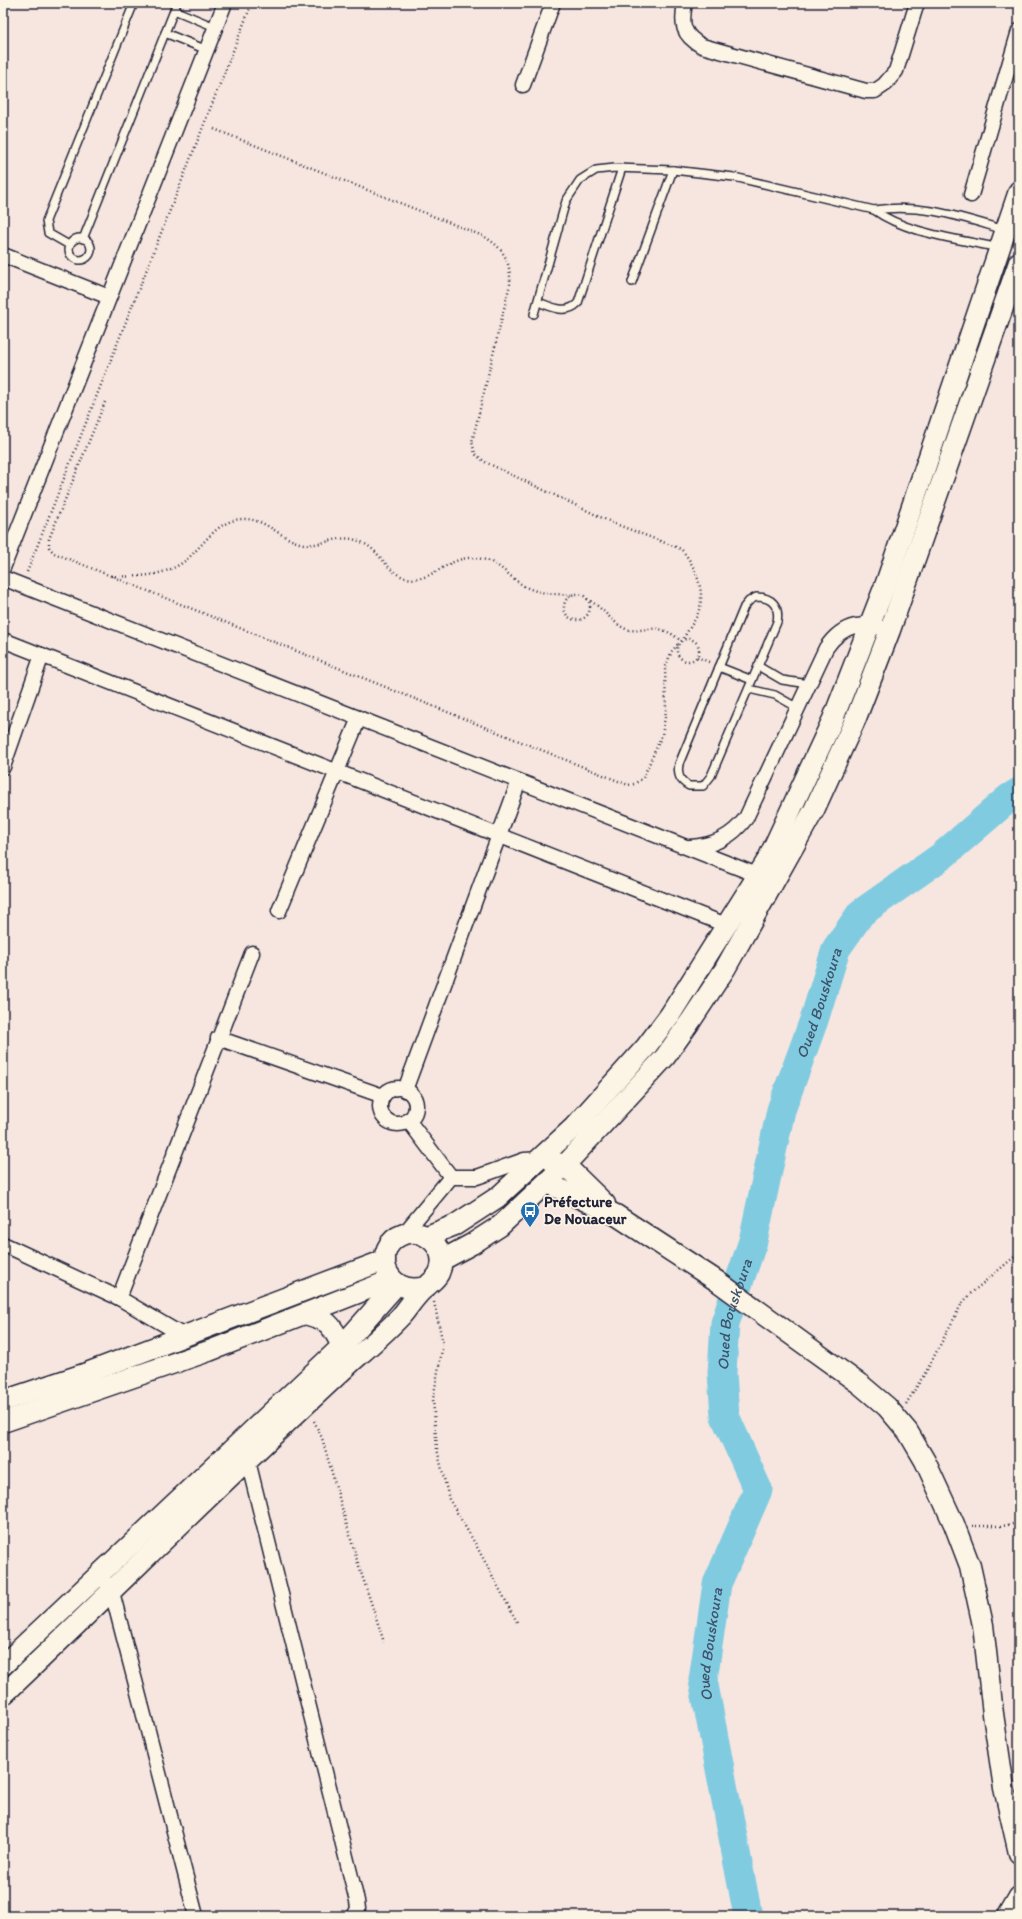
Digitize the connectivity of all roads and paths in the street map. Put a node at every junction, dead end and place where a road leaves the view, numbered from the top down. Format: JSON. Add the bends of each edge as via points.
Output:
{"nodes":[{"id":1,"x":134,"y":3,"type":"edge"},
{"id":2,"x":225,"y":3,"type":"edge"},
{"id":3,"x":252,"y":3,"type":"edge"},
{"id":4,"x":553,"y":3,"type":"edge"},
{"id":5,"x":685,"y":3,"type":"edge"},
{"id":6,"x":917,"y":3,"type":"edge"},
{"id":7,"x":176,"y":6,"type":"edge"},
{"id":8,"x":216,"y":27,"type":"junction"},
{"id":9,"x":1019,"y":31,"type":"edge"},
{"id":10,"x":165,"y":34,"type":"junction"},
{"id":11,"x":207,"y":50,"type":"junction"},
{"id":12,"x":523,"y":85,"type":"dead end"},
{"id":13,"x":214,"y":129,"type":"dead end"},
{"id":14,"x":622,"y":168,"type":"junction"},
{"id":15,"x":673,"y":170,"type":"junction"},
{"id":16,"x":1019,"y":191,"type":"edge"},
{"id":17,"x":971,"y":194,"type":"dead end"},
{"id":18,"x":874,"y":210,"type":"junction"},
{"id":19,"x":83,"y":238,"type":"junction"},
{"id":20,"x":1008,"y":238,"type":"edge"},
{"id":21,"x":69,"y":245,"type":"junction"},
{"id":22,"x":1019,"y":254,"type":"edge"},
{"id":23,"x":3,"y":255,"type":"edge"},
{"id":24,"x":1019,"y":262,"type":"edge"},
{"id":25,"x":632,"y":282,"type":"dead end"},
{"id":26,"x":109,"y":297,"type":"junction"},
{"id":27,"x":538,"y":302,"type":"junction"},
{"id":28,"x":534,"y":314,"type":"dead end"},
{"id":29,"x":105,"y":402,"type":"dead end"},
{"id":30,"x":3,"y":568,"type":"edge"},
{"id":31,"x":109,"y":575,"type":"junction"},
{"id":32,"x":3,"y":578,"type":"edge"},
{"id":33,"x":22,"y":585,"type":"junction"},
{"id":34,"x":572,"y":595,"type":"junction"},
{"id":35,"x":588,"y":599,"type":"junction"},
{"id":36,"x":870,"y":624,"type":"junction"},
{"id":37,"x":890,"y":630,"type":"junction"},
{"id":38,"x":3,"y":640,"type":"edge"},
{"id":39,"x":682,"y":641,"type":"junction"},
{"id":40,"x":678,"y":644,"type":"junction"},
{"id":41,"x":42,"y":655,"type":"junction"},
{"id":42,"x":758,"y":666,"type":"junction"},
{"id":43,"x":719,"y":667,"type":"junction"},
{"id":44,"x":752,"y":680,"type":"junction"},
{"id":45,"x":809,"y":684,"type":"junction"},
{"id":46,"x":749,"y":689,"type":"junction"},
{"id":47,"x":798,"y":708,"type":"junction"},
{"id":48,"x":359,"y":718,"type":"junction"},
{"id":49,"x":3,"y":767,"type":"edge"},
{"id":50,"x":336,"y":771,"type":"junction"},
{"id":51,"x":519,"y":781,"type":"junction"},
{"id":52,"x":499,"y":836,"type":"junction"},
{"id":53,"x":690,"y":847,"type":"junction"},
{"id":54,"x":757,"y":875,"type":"junction"},
{"id":55,"x":279,"y":911,"type":"dead end"},
{"id":56,"x":726,"y":925,"type":"junction"},
{"id":57,"x":252,"y":953,"type":"dead end"},
{"id":58,"x":218,"y":1038,"type":"junction"},
{"id":59,"x":405,"y":1090,"type":"junction"},
{"id":60,"x":383,"y":1096,"type":"junction"},
{"id":61,"x":408,"y":1120,"type":"junction"},
{"id":62,"x":541,"y":1159,"type":"junction"},
{"id":63,"x":564,"y":1165,"type":"junction"},
{"id":64,"x":451,"y":1177,"type":"junction"},
{"id":65,"x":547,"y":1183,"type":"junction"},
{"id":66,"x":616,"y":1215,"type":"junction"},
{"id":67,"x":403,"y":1235,"type":"junction"},
{"id":68,"x":427,"y":1236,"type":"junction"},
{"id":69,"x":3,"y":1244,"type":"edge"},
{"id":70,"x":1019,"y":1254,"type":"edge"},
{"id":71,"x":385,"y":1260,"type":"junction"},
{"id":72,"x":442,"y":1260,"type":"junction"},
{"id":73,"x":394,"y":1282,"type":"junction"},
{"id":74,"x":427,"y":1285,"type":"junction"},
{"id":75,"x":119,"y":1298,"type":"junction"},
{"id":76,"x":305,"y":1314,"type":"junction"},
{"id":77,"x":184,"y":1336,"type":"junction"},
{"id":78,"x":342,"y":1346,"type":"junction"},
{"id":79,"x":3,"y":1401,"type":"edge"},
{"id":80,"x":307,"y":1404,"type":"junction"},
{"id":81,"x":897,"y":1418,"type":"junction"},
{"id":82,"x":3,"y":1422,"type":"edge"},
{"id":83,"x":248,"y":1461,"type":"junction"},
{"id":84,"x":1019,"y":1523,"type":"edge"},
{"id":85,"x":954,"y":1524,"type":"junction"},
{"id":86,"x":100,"y":1572,"type":"junction"},
{"id":87,"x":112,"y":1592,"type":"junction"},
{"id":88,"x":517,"y":1622,"type":"dead end"},
{"id":89,"x":384,"y":1642,"type":"dead end"},
{"id":90,"x":3,"y":1665,"type":"edge"},
{"id":91,"x":3,"y":1695,"type":"edge"},
{"id":92,"x":1019,"y":1853,"type":"edge"},
{"id":93,"x":1019,"y":1897,"type":"edge"},
{"id":94,"x":196,"y":1916,"type":"edge"},
{"id":95,"x":354,"y":1916,"type":"edge"},
{"id":96,"x":1008,"y":1916,"type":"edge"}],
"edges":[{"from":1,"to":21,"type":"lane","via":[[46,221],[48,232]]},
{"from":2,"to":8,"type":"street"},
{"from":3,"to":33,"type":"path"},
{"from":4,"to":12,"type":"street"},
{"from":5,"to":6,"type":"street","via":[[685,32],[689,38],[702,46],[866,91],[875,91],[896,72]]},
{"from":7,"to":8,"type":"lane"},
{"from":7,"to":10,"type":"lane"},
{"from":8,"to":11,"type":"street"},
{"from":9,"to":17,"type":"street"},
{"from":10,"to":11,"type":"lane"},
{"from":10,"to":19,"type":"lane"},
{"from":11,"to":26,"type":"street"},
{"from":13,"to":39,"type":"path","via":[[483,236],[500,247],[509,264],[510,284],[472,442],[475,454],[485,462],[613,523],[681,549],[693,569],[701,595],[700,610]]},
{"from":14,"to":15,"type":"lane"},
{"from":14,"to":27,"type":"lane","via":[[605,168],[588,174],[570,193]]},
{"from":14,"to":27,"type":"lane","via":[[578,303],[563,310]]},
{"from":15,"to":18,"type":"lane","via":[[734,177]]},
{"from":15,"to":25,"type":"lane"},
{"from":16,"to":20,"type":"main road"},
{"from":18,"to":20,"type":"lane","via":[[886,219],[911,228]]},
{"from":18,"to":20,"type":"lane","via":[[906,207],[927,209]]},
{"from":19,"to":21,"type":"lane","via":[[75,239]]},
{"from":19,"to":21,"type":"lane","via":[[91,248],[84,259],[72,257]]},
{"from":20,"to":22,"type":"main road"},
{"from":20,"to":36,"type":"main road"},
{"from":23,"to":26,"type":"street"},
{"from":24,"to":37,"type":"main road"},
{"from":26,"to":30,"type":"street"},
{"from":27,"to":28,"type":"lane"},
{"from":29,"to":31,"type":"path","via":[[49,547],[54,553]]},
{"from":31,"to":34,"type":"path","via":[[147,576],[163,572],[192,555],[220,526],[242,519],[265,523],[295,542],[318,544],[340,538],[352,539],[373,549],[387,567],[407,578],[429,576],[468,558],[485,559],[500,565],[525,586],[539,592]]},
{"from":31,"to":40,"type":"path","via":[[628,784],[634,784],[643,778],[662,735],[666,711],[665,667],[667,658]]},
{"from":32,"to":33,"type":"street"},
{"from":33,"to":48,"type":"street"},
{"from":34,"to":35,"type":"path","via":[[583,595]]},
{"from":34,"to":35,"type":"path","via":[[567,598],[564,610],[572,619],[578,620],[588,615]]},
{"from":35,"to":39,"type":"path","via":[[626,629],[659,629]]},
{"from":36,"to":37,"type":"street"},
{"from":36,"to":45,"type":"street","via":[[844,629],[833,637]]},
{"from":36,"to":54,"type":"main road","via":[[833,719],[768,859]]},
{"from":37,"to":63,"type":"main road","via":[[856,718],[814,810],[725,969],[665,1057]]},
{"from":38,"to":41,"type":"street"},
{"from":39,"to":40,"type":"path"},
{"from":39,"to":40,"type":"path","via":[[692,640],[696,643],[699,652],[693,660],[684,661],[680,658],[677,654]]},
{"from":41,"to":49,"type":"street"},
{"from":41,"to":50,"type":"street"},
{"from":42,"to":43,"type":"lane","via":[[779,615],[776,607],[764,597],[756,597],[744,607]]},
{"from":42,"to":44,"type":"lane"},
{"from":42,"to":45,"type":"lane","via":[[782,680]]},
{"from":43,"to":44,"type":"lane"},
{"from":43,"to":46,"type":"lane","via":[[679,764],[678,771],[684,783],[696,787],[708,782]]},
{"from":44,"to":46,"type":"lane"},
{"from":45,"to":47,"type":"street"},
{"from":46,"to":47,"type":"lane","via":[[775,695]]},
{"from":47,"to":53,"type":"street","via":[[752,808],[740,827],[717,842],[701,847]]},
{"from":48,"to":50,"type":"street"},
{"from":48,"to":51,"type":"street"},
{"from":50,"to":52,"type":"street"},
{"from":50,"to":55,"type":"street"},
{"from":51,"to":52,"type":"street"},
{"from":51,"to":53,"type":"street"},
{"from":52,"to":56,"type":"street"},
{"from":52,"to":59,"type":"street"},
{"from":53,"to":54,"type":"street"},
{"from":54,"to":56,"type":"main road"},
{"from":56,"to":62,"type":"main road","via":[[670,1015],[646,1047],[574,1127]]},
{"from":57,"to":58,"type":"street"},
{"from":58,"to":60,"type":"street"},
{"from":58,"to":75,"type":"street"},
{"from":59,"to":60,"type":"street","via":[[393,1089]]},
{"from":59,"to":61,"type":"street","via":[[410,1093],[416,1104],[413,1116]]},
{"from":60,"to":61,"type":"street","via":[[380,1108],[386,1118],[397,1123]]},
{"from":61,"to":64,"type":"street"},
{"from":62,"to":63,"type":"main road"},
{"from":62,"to":64,"type":"street","via":[[524,1160],[477,1177]]},
{"from":62,"to":68,"type":"main road","via":[[498,1197],[455,1225]]},
{"from":63,"to":65,"type":"main road"},
{"from":63,"to":66,"type":"main road"},
{"from":64,"to":67,"type":"street"},
{"from":65,"to":66,"type":"main road"},
{"from":65,"to":72,"type":"main road","via":[[500,1226]]},
{"from":66,"to":81,"type":"main road","via":[[830,1362]]},
{"from":67,"to":68,"type":"main road","via":[[411,1233]]},
{"from":67,"to":71,"type":"main road","via":[[390,1245]]},
{"from":68,"to":72,"type":"main road","via":[[440,1251]]},
{"from":69,"to":75,"type":"street"},
{"from":70,"to":81,"type":"path","via":[[970,1294],[961,1305],[927,1370]]},
{"from":71,"to":73,"type":"main road","via":[[385,1268]]},
{"from":71,"to":77,"type":"main road"},
{"from":72,"to":74,"type":"main road","via":[[439,1273]]},
{"from":73,"to":74,"type":"main road","via":[[410,1289]]},
{"from":73,"to":76,"type":"main road"},
{"from":73,"to":78,"type":"main road"},
{"from":74,"to":80,"type":"main road","via":[[386,1331]]},
{"from":74,"to":88,"type":"path","via":[[443,1344],[433,1399],[436,1449],[449,1499]]},
{"from":75,"to":77,"type":"street"},
{"from":76,"to":78,"type":"main road","via":[[329,1323]]},
{"from":76,"to":82,"type":"main road","via":[[209,1351]]},
{"from":77,"to":79,"type":"main road"},
{"from":78,"to":86,"type":"main road"},
{"from":80,"to":83,"type":"main road"},
{"from":80,"to":89,"type":"path","via":[[322,1438],[356,1557]]},
{"from":81,"to":85,"type":"main road","via":[[925,1461]]},
{"from":83,"to":87,"type":"main road"},
{"from":83,"to":95,"type":"street","via":[[357,1901],[358,1909]]},
{"from":84,"to":85,"type":"path","via":[[996,1527]]},
{"from":85,"to":92,"type":"main road","via":[[970,1566],[977,1594],[1004,1788]]},
{"from":86,"to":87,"type":"street"},
{"from":86,"to":90,"type":"main road"},
{"from":87,"to":91,"type":"main road"},
{"from":87,"to":94,"type":"street"},
{"from":93,"to":96,"type":"main road"}]}
